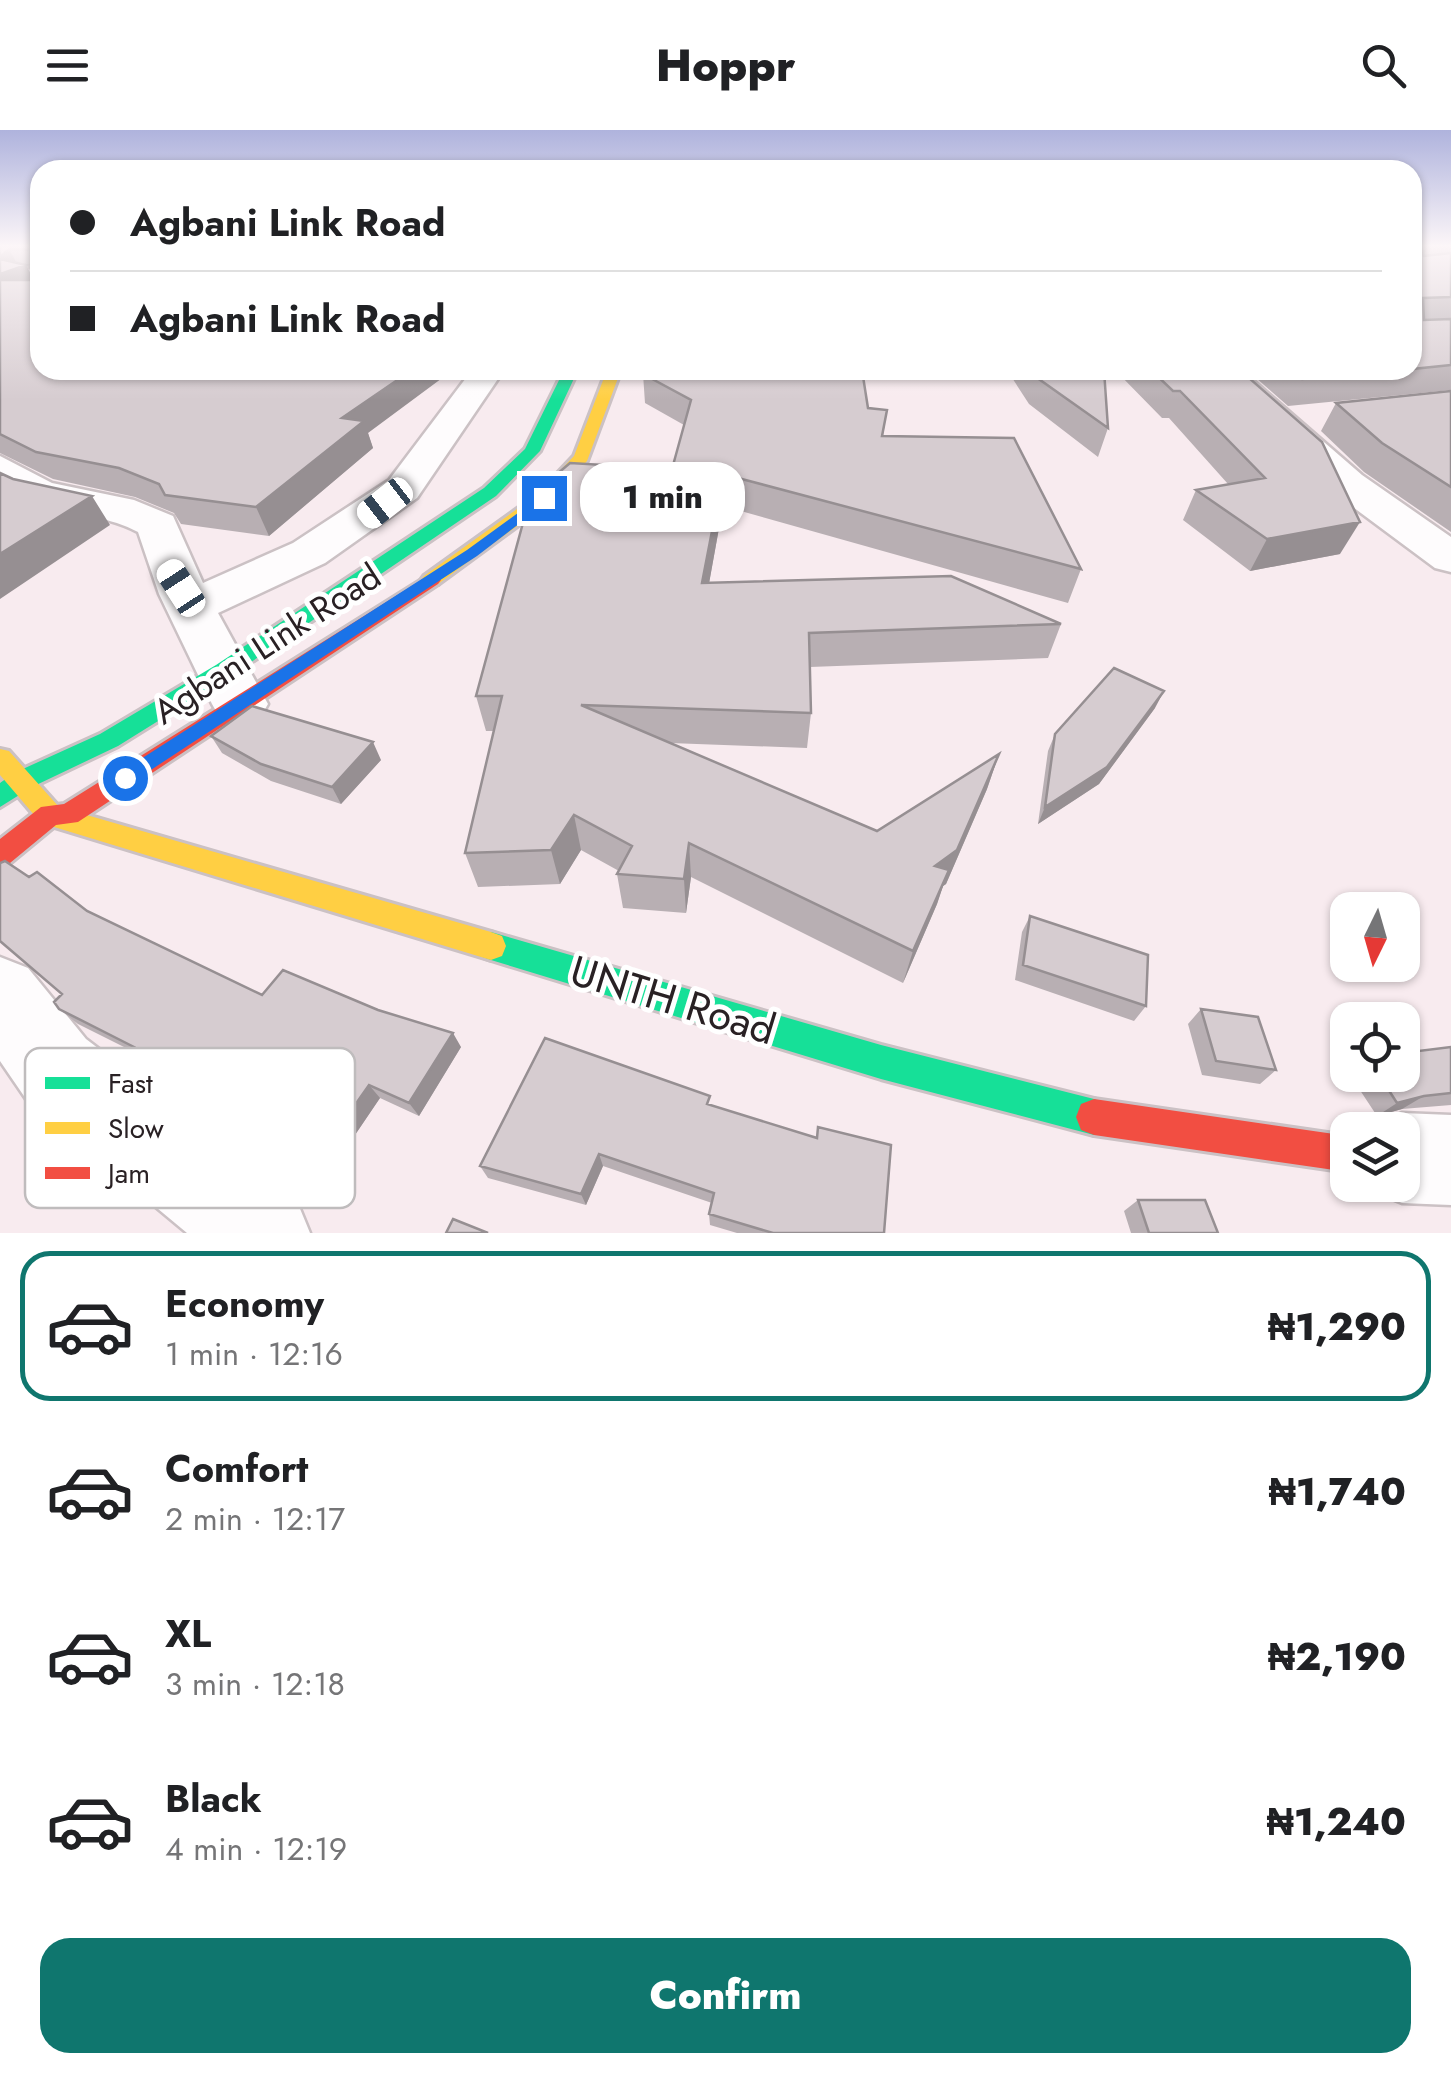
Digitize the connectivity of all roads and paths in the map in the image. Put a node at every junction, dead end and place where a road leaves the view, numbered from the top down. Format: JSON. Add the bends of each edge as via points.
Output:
{"nodes":[{"id":1,"x":481,"y":380,"type":"edge"},
{"id":2,"x":567,"y":380,"type":"edge"},
{"id":3,"x":610,"y":380,"type":"edge"},
{"id":4,"x":1233,"y":380,"type":"edge"},
{"id":5,"x":1332,"y":415,"type":"edge"},
{"id":6,"x":1280,"y":422,"type":"junction"},
{"id":7,"x":0,"y":468,"type":"edge"},
{"id":8,"x":1451,"y":558,"type":"edge"},
{"id":9,"x":193,"y":606,"type":"junction"},
{"id":10,"x":232,"y":687,"type":"junction"},
{"id":11,"x":0,"y":758,"type":"edge"},
{"id":12,"x":23,"y":780,"type":"junction"},
{"id":13,"x":0,"y":797,"type":"edge"},
{"id":14,"x":50,"y":814,"type":"junction"},
{"id":15,"x":0,"y":855,"type":"edge"},
{"id":16,"x":0,"y":995,"type":"edge"},
{"id":17,"x":40,"y":1048,"type":"edge"},
{"id":18,"x":1330,"y":1151,"type":"edge"},
{"id":19,"x":1420,"y":1159,"type":"edge"},
{"id":20,"x":1451,"y":1160,"type":"edge"},
{"id":21,"x":231,"y":1208,"type":"edge"},
{"id":22,"x":262,"y":1233,"type":"edge"}],
"edges":[{"from":1,"to":9,"type":"street","via":[[402,489],[309,553]]},
{"from":2,"to":10,"type":"main road","name":"Agbani Link Road","via":[[547,425],[513,472]]},
{"from":3,"to":10,"type":"main road","name":"Agbani Link Road","via":[[581,458],[544,498],[472,553]]},
{"from":4,"to":6,"type":"street"},
{"from":5,"to":6,"type":"street"},
{"from":6,"to":8,"type":"street","via":[[1348,484]]},
{"from":7,"to":9,"type":"street","via":[[20,488],[158,525],[169,569]]},
{"from":9,"to":10,"type":"street"},
{"from":10,"to":12,"type":"main road","name":"Agbani Link Road"},
{"from":10,"to":14,"type":"main road","name":"Agbani Link Road","via":[[68,814]]},
{"from":11,"to":12,"type":"main road"},
{"from":12,"to":13,"type":"main road","name":"Agbani Link Road"},
{"from":12,"to":14,"type":"main road"},
{"from":14,"to":15,"type":"main road","name":"Agbani Link Road"},
{"from":14,"to":18,"type":"main road","name":"UNTH Road","via":[[881,1062],[1104,1119]]},
{"from":16,"to":17,"type":"street"},
{"from":19,"to":20,"type":"street"},
{"from":21,"to":22,"type":"street"}]}
